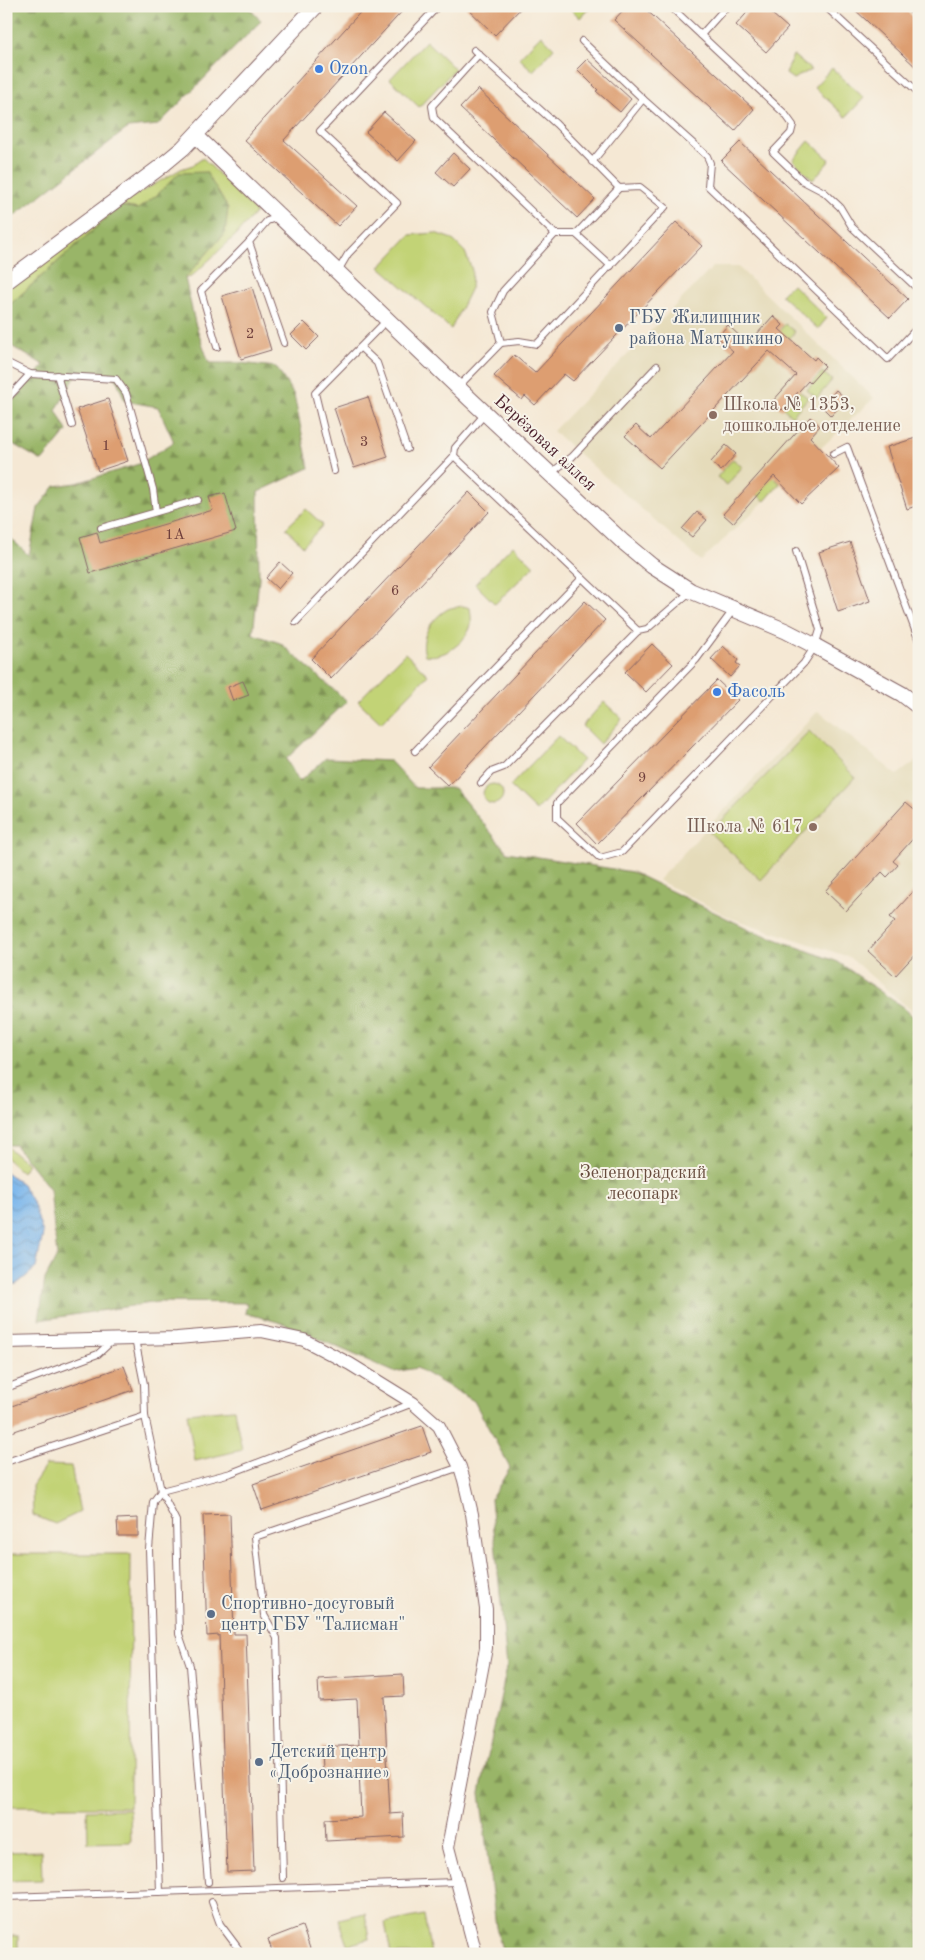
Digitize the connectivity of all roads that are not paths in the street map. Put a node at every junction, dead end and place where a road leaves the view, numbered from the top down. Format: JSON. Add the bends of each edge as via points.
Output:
{"nodes":[{"id":1,"x":316,"y":6,"type":"edge"},
{"id":2,"x":438,"y":6,"type":"edge"},
{"id":3,"x":670,"y":6,"type":"edge"},
{"id":4,"x":727,"y":6,"type":"edge"},
{"id":5,"x":825,"y":6,"type":"edge"},
{"id":6,"x":701,"y":35,"type":"junction"},
{"id":7,"x":582,"y":41,"type":"dead end"},
{"id":8,"x":919,"y":94,"type":"edge"},
{"id":9,"x":643,"y":99,"type":"junction"},
{"id":10,"x":196,"y":136,"type":"junction"},
{"id":11,"x":592,"y":162,"type":"junction"},
{"id":12,"x":619,"y":188,"type":"junction"},
{"id":13,"x":280,"y":217,"type":"junction"},
{"id":14,"x":555,"y":234,"type":"junction"},
{"id":15,"x":576,"y":234,"type":"junction"},
{"id":16,"x":249,"y":242,"type":"junction"},
{"id":17,"x":611,"y":266,"type":"junction"},
{"id":18,"x":337,"y":272,"type":"junction"},
{"id":19,"x":6,"y":282,"type":"edge"},
{"id":20,"x":919,"y":290,"type":"edge"},
{"id":21,"x":388,"y":319,"type":"junction"},
{"id":22,"x":919,"y":326,"type":"edge"},
{"id":23,"x":501,"y":342,"type":"junction"},
{"id":24,"x":284,"y":343,"type":"dead end"},
{"id":25,"x":217,"y":347,"type":"dead end"},
{"id":26,"x":361,"y":348,"type":"junction"},
{"id":27,"x":6,"y":362,"type":"edge"},
{"id":28,"x":657,"y":366,"type":"dead end"},
{"id":29,"x":30,"y":374,"type":"junction"},
{"id":30,"x":57,"y":375,"type":"junction"},
{"id":31,"x":458,"y":387,"type":"junction"},
{"id":32,"x":6,"y":400,"type":"edge"},
{"id":33,"x":486,"y":413,"type":"junction"},
{"id":34,"x":72,"y":425,"type":"dead end"},
{"id":35,"x":407,"y":449,"type":"dead end"},
{"id":36,"x":833,"y":454,"type":"dead end"},
{"id":37,"x":454,"y":456,"type":"junction"},
{"id":38,"x":334,"y":471,"type":"dead end"},
{"id":39,"x":551,"y":473,"type":"junction"},
{"id":40,"x":198,"y":500,"type":"dead end"},
{"id":41,"x":156,"y":512,"type":"junction"},
{"id":42,"x":101,"y":528,"type":"dead end"},
{"id":43,"x":796,"y":552,"type":"dead end"},
{"id":44,"x":582,"y":578,"type":"junction"},
{"id":45,"x":691,"y":591,"type":"junction"},
{"id":46,"x":734,"y":609,"type":"junction"},
{"id":47,"x":296,"y":622,"type":"dead end"},
{"id":48,"x":638,"y":630,"type":"junction"},
{"id":49,"x":919,"y":641,"type":"edge"},
{"id":50,"x":815,"y":646,"type":"junction"},
{"id":51,"x":919,"y":707,"type":"edge"},
{"id":52,"x":919,"y":748,"type":"edge"},
{"id":53,"x":415,"y":751,"type":"dead end"},
{"id":54,"x":919,"y":768,"type":"edge"},
{"id":55,"x":481,"y":783,"type":"dead end"},
{"id":56,"x":114,"y":1339,"type":"junction"},
{"id":57,"x":135,"y":1339,"type":"junction"},
{"id":58,"x":6,"y":1342,"type":"edge"},
{"id":59,"x":6,"y":1388,"type":"edge"},
{"id":60,"x":413,"y":1403,"type":"junction"},
{"id":61,"x":145,"y":1416,"type":"junction"},
{"id":62,"x":6,"y":1462,"type":"edge"},
{"id":63,"x":460,"y":1466,"type":"junction"},
{"id":64,"x":161,"y":1491,"type":"junction"},
{"id":65,"x":283,"y":1878,"type":"dead end"},
{"id":66,"x":208,"y":1882,"type":"dead end"},
{"id":67,"x":456,"y":1882,"type":"junction"},
{"id":68,"x":160,"y":1892,"type":"junction"},
{"id":69,"x":6,"y":1897,"type":"edge"},
{"id":70,"x":212,"y":1902,"type":"dead end"},
{"id":71,"x":239,"y":1954,"type":"edge"},
{"id":72,"x":476,"y":1954,"type":"edge"}],
"edges":[{"from":1,"to":10,"type":"street"},
{"from":2,"to":18,"type":"lane","via":[[320,131],[397,203],[348,254]]},
{"from":3,"to":6,"type":"lane"},
{"from":4,"to":6,"type":"lane"},
{"from":5,"to":8,"type":"lane"},
{"from":6,"to":20,"type":"lane","via":[[793,124],[790,133],[773,152],[803,181],[824,192],[840,207],[852,226]]},
{"from":7,"to":9,"type":"lane"},
{"from":9,"to":11,"type":"lane"},
{"from":9,"to":22,"type":"lane","via":[[707,156],[710,164],[708,186],[888,359]]},
{"from":10,"to":13,"type":"street","name":"Берёзовая аллея"},
{"from":10,"to":19,"type":"street","via":[[159,168]]},
{"from":11,"to":12,"type":"lane"},
{"from":11,"to":14,"type":"lane","via":[[556,124],[477,52],[432,106],[434,118]]},
{"from":12,"to":15,"type":"lane"},
{"from":12,"to":17,"type":"lane","via":[[640,187],[665,207]]},
{"from":13,"to":16,"type":"lane","via":[[267,221]]},
{"from":13,"to":18,"type":"street","name":"Берёзовая аллея"},
{"from":14,"to":15,"type":"lane"},
{"from":14,"to":23,"type":"lane","via":[[503,291],[494,312]]},
{"from":15,"to":17,"type":"lane"},
{"from":16,"to":24,"type":"lane"},
{"from":16,"to":25,"type":"lane","via":[[201,291]]},
{"from":17,"to":23,"type":"lane","via":[[537,344],[519,340]]},
{"from":18,"to":21,"type":"street","name":"Берёзовая аллея"},
{"from":21,"to":26,"type":"lane"},
{"from":21,"to":31,"type":"street","name":"Берёзовая аллея"},
{"from":23,"to":31,"type":"lane"},
{"from":26,"to":35,"type":"lane","via":[[377,363]]},
{"from":26,"to":38,"type":"lane","via":[[315,393]]},
{"from":27,"to":29,"type":"lane"},
{"from":28,"to":39,"type":"lane","via":[[572,457]]},
{"from":29,"to":30,"type":"lane"},
{"from":29,"to":32,"type":"lane"},
{"from":30,"to":34,"type":"lane"},
{"from":30,"to":41,"type":"lane","via":[[116,379],[126,393],[153,489]]},
{"from":31,"to":33,"type":"street","name":"Берёзовая аллея"},
{"from":33,"to":37,"type":"lane","via":[[455,448]]},
{"from":33,"to":39,"type":"street","name":"Берёзовая аллея"},
{"from":36,"to":49,"type":"lane","via":[[847,447]]},
{"from":37,"to":44,"type":"lane"},
{"from":37,"to":47,"type":"lane"},
{"from":39,"to":45,"type":"street","name":"Берёзовая аллея","via":[[622,541],[652,566]]},
{"from":40,"to":41,"type":"lane"},
{"from":41,"to":42,"type":"lane"},
{"from":43,"to":50,"type":"lane","via":[[820,630]]},
{"from":44,"to":48,"type":"lane"},
{"from":44,"to":53,"type":"lane"},
{"from":45,"to":46,"type":"street","name":"Берёзовая аллея"},
{"from":45,"to":48,"type":"lane","via":[[648,628]]},
{"from":46,"to":50,"type":"street","name":"Берёзовая аллея"},
{"from":46,"to":50,"type":"lane","via":[[696,660],[557,803],[557,818],[600,858],[622,852],[804,663]]},
{"from":48,"to":55,"type":"lane","via":[[504,767],[491,772]]},
{"from":50,"to":51,"type":"street","name":"Берёзовая аллея","via":[[902,694]]},
{"from":52,"to":54,"type":"lane","via":[[916,762]]},
{"from":56,"to":57,"type":"street"},
{"from":56,"to":58,"type":"street"},
{"from":56,"to":59,"type":"lane","via":[[98,1354]]},
{"from":57,"to":60,"type":"street","via":[[261,1331],[304,1340]]},
{"from":57,"to":61,"type":"lane","via":[[144,1384]]},
{"from":60,"to":63,"type":"street","via":[[439,1426]]},
{"from":60,"to":64,"type":"lane","via":[[231,1473]]},
{"from":61,"to":62,"type":"lane"},
{"from":61,"to":64,"type":"lane"},
{"from":63,"to":65,"type":"lane","via":[[255,1538],[264,1615],[276,1638]]},
{"from":63,"to":67,"type":"street","via":[[472,1514],[486,1609],[486,1648],[448,1847]]},
{"from":64,"to":66,"type":"lane","via":[[176,1521],[178,1634],[190,1666]]},
{"from":64,"to":68,"type":"lane","via":[[153,1502],[149,1549]]},
{"from":67,"to":68,"type":"lane"},
{"from":67,"to":72,"type":"street"},
{"from":68,"to":69,"type":"lane"},
{"from":70,"to":71,"type":"lane","via":[[220,1924]]}]}
